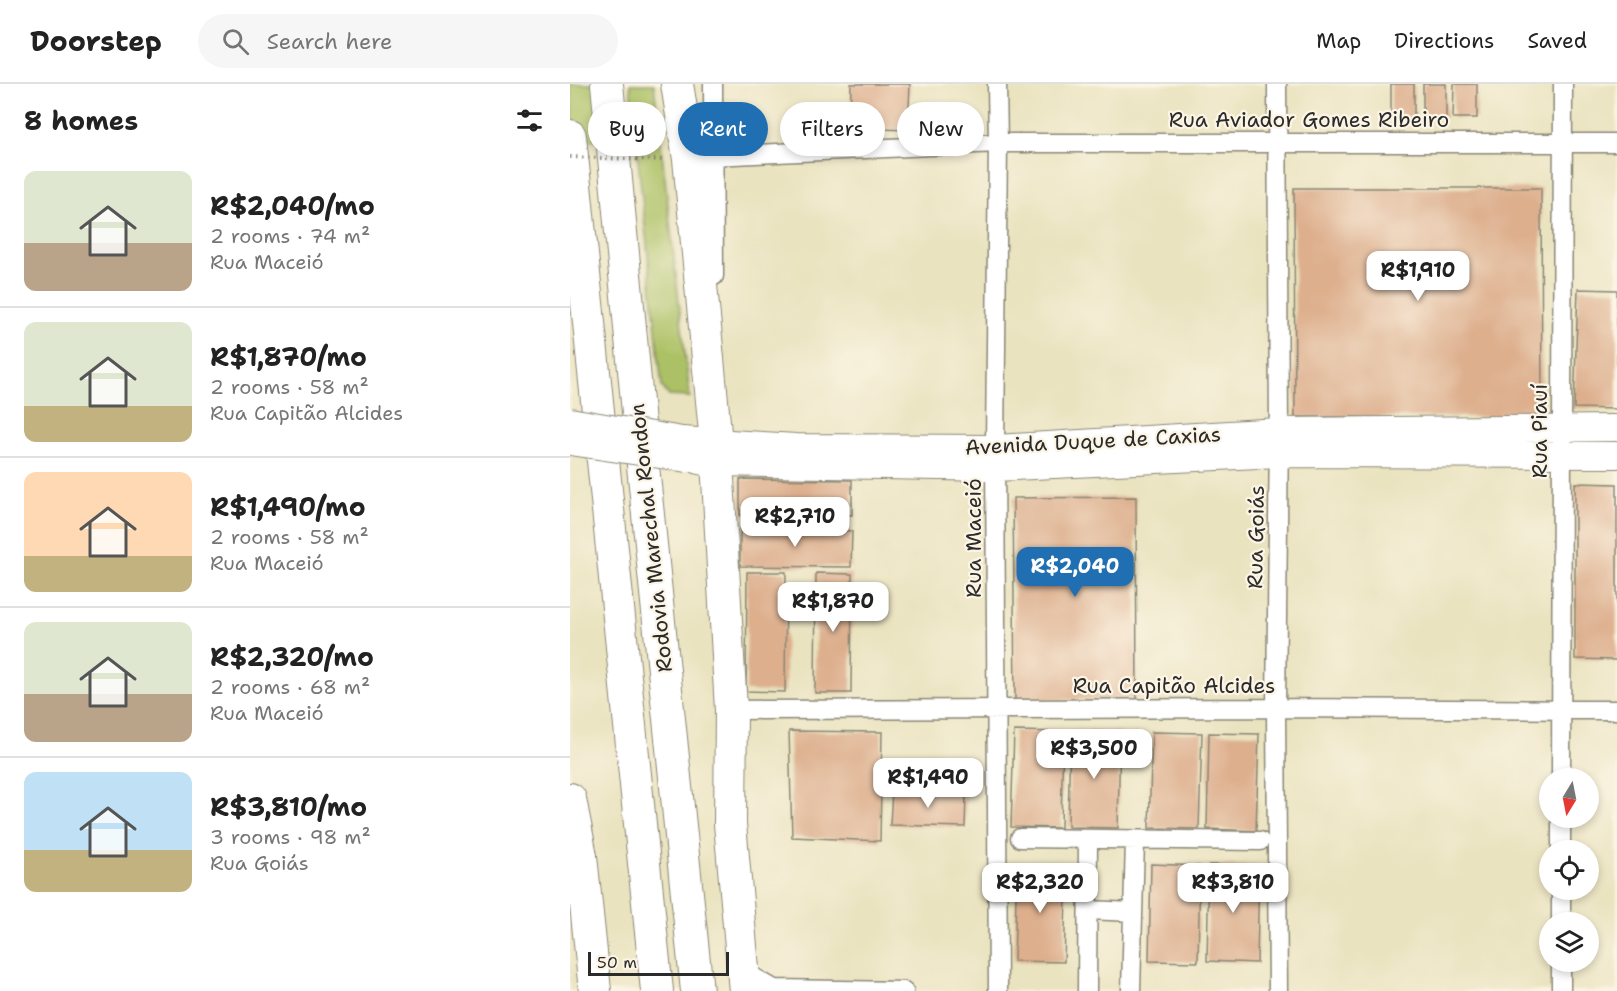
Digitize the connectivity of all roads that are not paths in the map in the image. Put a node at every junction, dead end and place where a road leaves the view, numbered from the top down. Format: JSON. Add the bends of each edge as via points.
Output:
{"nodes":[{"id":1,"x":607,"y":84,"type":"edge"},
{"id":2,"x":677,"y":84,"type":"edge"},
{"id":3,"x":713,"y":84,"type":"edge"},
{"id":4,"x":997,"y":84,"type":"edge"},
{"id":5,"x":1277,"y":84,"type":"edge"},
{"id":6,"x":1563,"y":84,"type":"edge"},
{"id":7,"x":713,"y":102,"type":"edge"},
{"id":8,"x":570,"y":136,"type":"edge"},
{"id":9,"x":1277,"y":142,"type":"junction"},
{"id":10,"x":998,"y":143,"type":"junction"},
{"id":11,"x":1563,"y":143,"type":"junction"},
{"id":12,"x":1617,"y":143,"type":"edge"},
{"id":13,"x":768,"y":153,"type":"edge"},
{"id":14,"x":713,"y":156,"type":"edge"},
{"id":15,"x":570,"y":421,"type":"edge"},
{"id":16,"x":1562,"y":427,"type":"junction"},
{"id":17,"x":1617,"y":428,"type":"edge"},
{"id":18,"x":570,"y":442,"type":"edge"},
{"id":19,"x":1279,"y":442,"type":"junction"},
{"id":20,"x":684,"y":449,"type":"junction"},
{"id":21,"x":716,"y":453,"type":"junction"},
{"id":22,"x":1563,"y":455,"type":"junction"},
{"id":23,"x":1617,"y":455,"type":"edge"},
{"id":24,"x":995,"y":458,"type":"junction"},
{"id":25,"x":1276,"y":708,"type":"junction"},
{"id":26,"x":998,"y":709,"type":"junction"},
{"id":27,"x":731,"y":710,"type":"junction"},
{"id":28,"x":1561,"y":710,"type":"junction"},
{"id":29,"x":1617,"y":710,"type":"edge"},
{"id":30,"x":1561,"y":768,"type":"edge"},
{"id":31,"x":570,"y":799,"type":"edge"},
{"id":32,"x":1020,"y":838,"type":"dead end"},
{"id":33,"x":1088,"y":839,"type":"junction"},
{"id":34,"x":1135,"y":840,"type":"junction"},
{"id":35,"x":1260,"y":841,"type":"dead end"},
{"id":36,"x":1088,"y":910,"type":"junction"},
{"id":37,"x":1133,"y":912,"type":"junction"},
{"id":38,"x":1561,"y":972,"type":"edge"},
{"id":39,"x":744,"y":981,"type":"edge"},
{"id":40,"x":595,"y":991,"type":"edge"},
{"id":41,"x":657,"y":991,"type":"edge"},
{"id":42,"x":697,"y":991,"type":"edge"},
{"id":43,"x":904,"y":991,"type":"edge"},
{"id":44,"x":998,"y":991,"type":"edge"},
{"id":45,"x":1087,"y":991,"type":"edge"},
{"id":46,"x":1131,"y":991,"type":"edge"},
{"id":47,"x":1278,"y":991,"type":"edge"},
{"id":48,"x":1561,"y":991,"type":"edge"}],
"edges":[{"from":1,"to":42,"type":"highway","name":"Rodovia Marechal Rondon"},
{"from":2,"to":21,"type":"highway","via":[[689,159]]},
{"from":3,"to":7,"type":"street"},
{"from":4,"to":10,"type":"street","name":"Rua Maceió"},
{"from":5,"to":9,"type":"street","name":"Rua Goiás"},
{"from":6,"to":11,"type":"street","name":"Rua Piauí"},
{"from":8,"to":41,"type":"highway","name":"Rodovia Marechal Rondon"},
{"from":9,"to":10,"type":"street","name":"Rua Aviador Gomes Ribeiro"},
{"from":9,"to":11,"type":"street","name":"Rua Aviador Gomes Ribeiro"},
{"from":9,"to":19,"type":"street","name":"Rua Goiás"},
{"from":10,"to":13,"type":"street","name":"Rua Aviador Gomes Ribeiro"},
{"from":10,"to":24,"type":"street","name":"Rua Maceió"},
{"from":11,"to":12,"type":"street","name":"Rua Aviador Gomes Ribeiro"},
{"from":11,"to":16,"type":"street","name":"Rua Piauí"},
{"from":14,"to":21,"type":"street"},
{"from":15,"to":20,"type":"main road","name":"Avenida Duque de Caxias","bridge":true},
{"from":16,"to":17,"type":"main road","name":"Avenida Duque de Caxias"},
{"from":16,"to":19,"type":"main road","name":"Avenida Duque de Caxias"},
{"from":16,"to":22,"type":"street","name":"Rua Piauí"},
{"from":18,"to":20,"type":"main road","name":"Avenida Duque de Caxias","bridge":true},
{"from":19,"to":22,"type":"main road","name":"Avenida Duque de Caxias"},
{"from":19,"to":24,"type":"main road","name":"Avenida Duque de Caxias"},
{"from":19,"to":25,"type":"street","name":"Rua Goiás"},
{"from":20,"to":21,"type":"main road","name":"Avenida Duque de Caxias"},
{"from":21,"to":24,"type":"main road","name":"Avenida Duque de Caxias"},
{"from":21,"to":27,"type":"highway"},
{"from":22,"to":23,"type":"main road","name":"Avenida Duque de Caxias"},
{"from":22,"to":28,"type":"street","name":"Rua Piauí"},
{"from":24,"to":26,"type":"street","name":"Rua Maceió"},
{"from":25,"to":26,"type":"street","name":"Rua Capitão Alcides"},
{"from":25,"to":28,"type":"street","name":"Rua Capitão Alcides"},
{"from":25,"to":47,"type":"street","name":"Rua Goiás"},
{"from":26,"to":27,"type":"street","name":"Rua Capitão Alcides"},
{"from":26,"to":44,"type":"street","name":"Rua Maceió"},
{"from":27,"to":39,"type":"highway","via":[[730,824]]},
{"from":28,"to":29,"type":"street","name":"Rua Capitão Alcides"},
{"from":28,"to":30,"type":"street","name":"Rua Piauí"},
{"from":31,"to":40,"type":"highway","via":[[581,856]]},
{"from":32,"to":33,"type":"street"},
{"from":33,"to":34,"type":"street"},
{"from":33,"to":36,"type":"street"},
{"from":34,"to":35,"type":"street"},
{"from":34,"to":37,"type":"street"},
{"from":36,"to":37,"type":"street"},
{"from":36,"to":45,"type":"street"},
{"from":37,"to":46,"type":"street"},
{"from":38,"to":48,"type":"street"},
{"from":39,"to":43,"type":"street","via":[[774,989]]}]}
